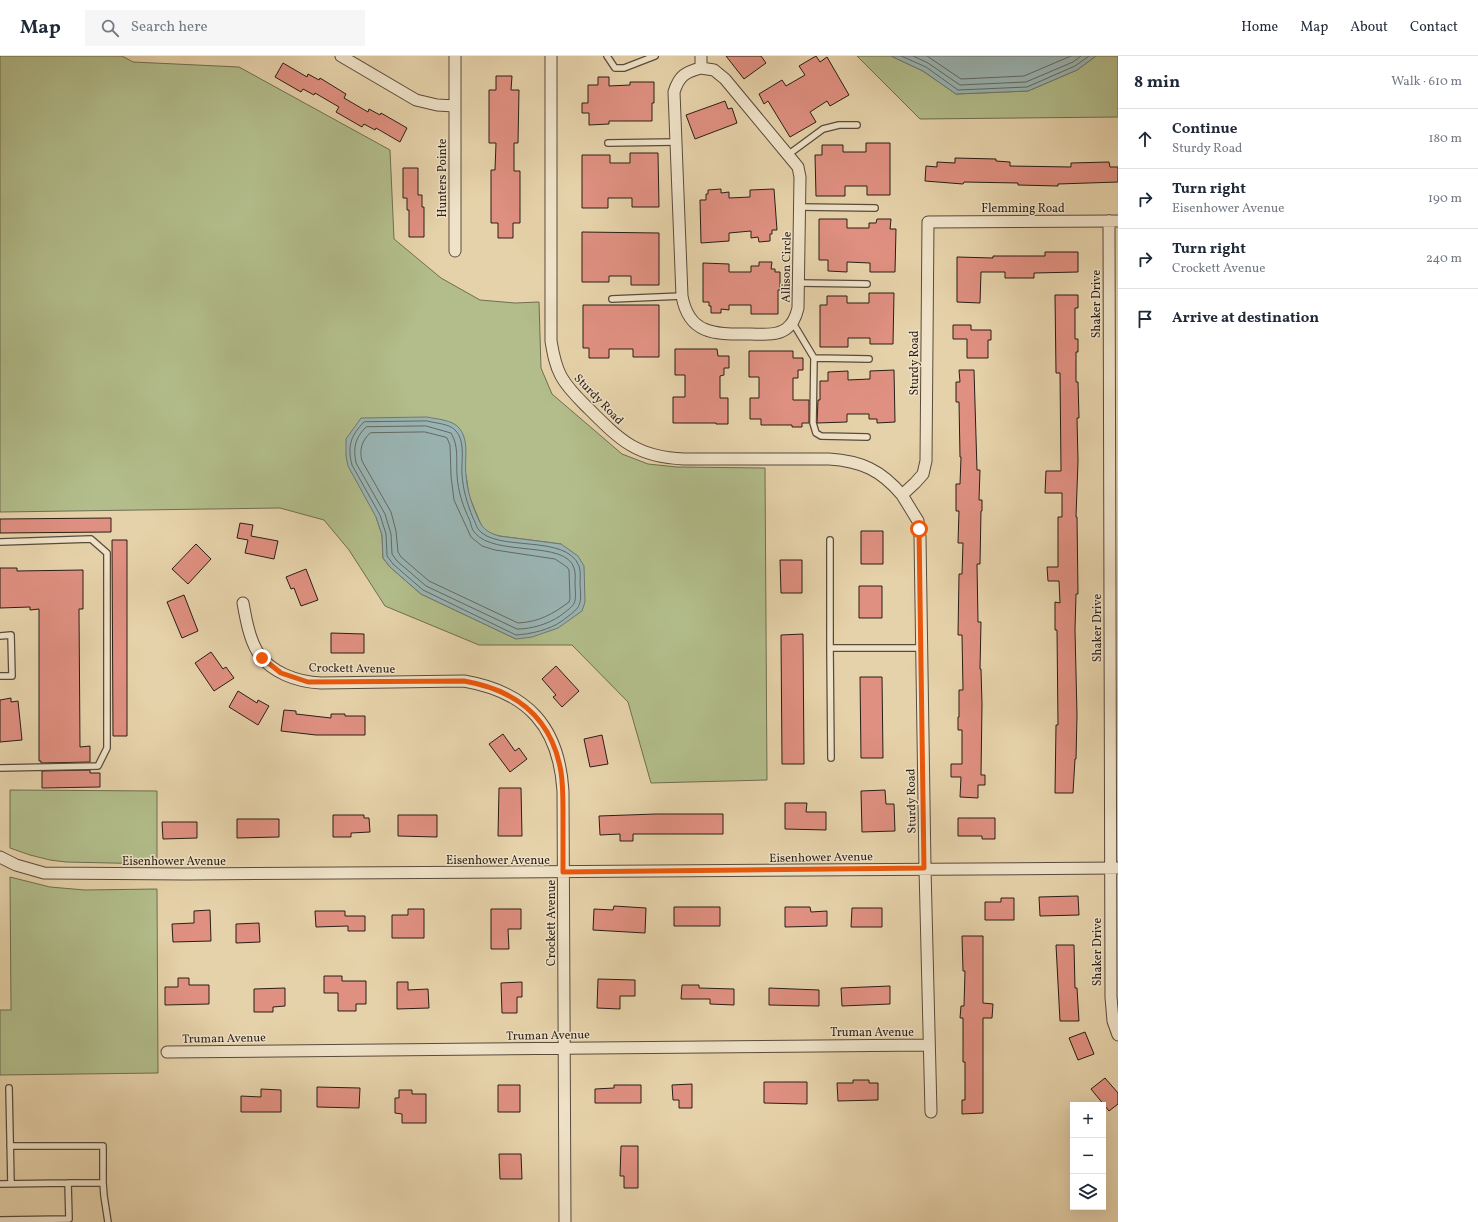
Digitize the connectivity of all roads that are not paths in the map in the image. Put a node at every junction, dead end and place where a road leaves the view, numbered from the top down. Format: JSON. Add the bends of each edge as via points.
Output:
{"nodes":[{"id":1,"x":341,"y":56,"type":"edge"},
{"id":2,"x":455,"y":56,"type":"edge"},
{"id":3,"x":551,"y":56,"type":"edge"},
{"id":4,"x":607,"y":56,"type":"edge"},
{"id":5,"x":655,"y":56,"type":"edge"},
{"id":6,"x":701,"y":56,"type":"edge"},
{"id":7,"x":701,"y":68,"type":"junction"},
{"id":8,"x":455,"y":106,"type":"junction"},
{"id":9,"x":857,"y":125,"type":"dead end"},
{"id":10,"x":676,"y":142,"type":"junction"},
{"id":11,"x":608,"y":143,"type":"dead end"},
{"id":12,"x":788,"y":154,"type":"junction"},
{"id":13,"x":800,"y":207,"type":"junction"},
{"id":14,"x":875,"y":208,"type":"dead end"},
{"id":15,"x":1114,"y":221,"type":"edge"},
{"id":16,"x":928,"y":222,"type":"joint"},
{"id":17,"x":455,"y":251,"type":"dead end"},
{"id":18,"x":798,"y":283,"type":"junction"},
{"id":19,"x":867,"y":284,"type":"dead end"},
{"id":20,"x":682,"y":296,"type":"junction"},
{"id":21,"x":612,"y":299,"type":"dead end"},
{"id":22,"x":793,"y":323,"type":"junction"},
{"id":23,"x":814,"y":358,"type":"junction"},
{"id":24,"x":868,"y":359,"type":"dead end"},
{"id":25,"x":867,"y":437,"type":"dead end"},
{"id":26,"x":902,"y":495,"type":"junction"},
{"id":27,"x":830,"y":540,"type":"dead end"},
{"id":28,"x":0,"y":542,"type":"edge"},
{"id":29,"x":243,"y":603,"type":"dead end"},
{"id":30,"x":0,"y":636,"type":"edge"},
{"id":31,"x":830,"y":648,"type":"junction"},
{"id":32,"x":921,"y":648,"type":"junction"},
{"id":33,"x":0,"y":676,"type":"edge"},
{"id":34,"x":831,"y":758,"type":"dead end"},
{"id":35,"x":0,"y":768,"type":"edge"},
{"id":36,"x":0,"y":857,"type":"edge"},
{"id":37,"x":924,"y":868,"type":"junction"},
{"id":38,"x":1114,"y":868,"type":"edge"},
{"id":39,"x":563,"y":872,"type":"junction"},
{"id":40,"x":1118,"y":1035,"type":"edge"},
{"id":41,"x":929,"y":1045,"type":"junction"},
{"id":42,"x":564,"y":1048,"type":"junction"},
{"id":43,"x":167,"y":1052,"type":"dead end"},
{"id":44,"x":9,"y":1088,"type":"dead end"},
{"id":45,"x":931,"y":1112,"type":"dead end"},
{"id":46,"x":10,"y":1146,"type":"junction"},
{"id":47,"x":68,"y":1183,"type":"junction"},
{"id":48,"x":103,"y":1183,"type":"junction"},
{"id":49,"x":0,"y":1184,"type":"edge"},
{"id":50,"x":10,"y":1184,"type":"junction"},
{"id":51,"x":0,"y":1220,"type":"edge"},
{"id":52,"x":108,"y":1222,"type":"edge"},
{"id":53,"x":565,"y":1222,"type":"edge"}],
"edges":[{"from":1,"to":8,"type":"street","via":[[416,100]]},
{"from":2,"to":8,"type":"street","name":"Hunters Pointe"},
{"from":3,"to":26,"type":"street","name":"Sturdy Road","via":[[551,341],[561,377],[572,391],[613,433],[629,445],[647,453],[678,459],[848,460],[881,474]]},
{"from":4,"to":5,"type":"lane","via":[[615,68],[624,68]]},
{"from":6,"to":7,"type":"street"},
{"from":7,"to":10,"type":"street","via":[[688,71],[677,81],[674,92]]},
{"from":7,"to":12,"type":"street","name":"Allison Circle","via":[[714,70],[725,79]]},
{"from":8,"to":17,"type":"street","name":"Hunters Pointe"},
{"from":9,"to":12,"type":"lane","via":[[839,125],[823,129]]},
{"from":10,"to":11,"type":"lane"},
{"from":10,"to":20,"type":"street"},
{"from":12,"to":13,"type":"street","name":"Allison Circle","via":[[798,167]]},
{"from":13,"to":14,"type":"lane"},
{"from":13,"to":18,"type":"street","name":"Allison Circle"},
{"from":15,"to":16,"type":"street","name":"Flemming Road"},
{"from":15,"to":38,"type":"street","name":"Shaker Drive"},
{"from":16,"to":26,"type":"street","name":"Sturdy Road","via":[[926,461],[923,474]]},
{"from":18,"to":19,"type":"lane"},
{"from":18,"to":22,"type":"street","name":"Allison Circle","via":[[798,308]]},
{"from":20,"to":21,"type":"lane"},
{"from":20,"to":22,"type":"street","via":[[685,310],[693,322],[718,334],[769,334],[786,329]]},
{"from":22,"to":23,"type":"lane"},
{"from":23,"to":24,"type":"lane"},
{"from":23,"to":25,"type":"lane","via":[[816,433],[821,436]]},
{"from":26,"to":32,"type":"street","name":"Sturdy Road","via":[[914,514],[919,529]]},
{"from":27,"to":31,"type":"lane"},
{"from":28,"to":35,"type":"lane","via":[[91,539],[107,553],[107,748],[98,766]]},
{"from":29,"to":39,"type":"street","name":"Crockett Avenue","via":[[257,650],[269,664],[295,679],[321,683],[464,681],[482,684],[510,695],[531,711],[551,738],[562,773]]},
{"from":30,"to":33,"type":"lane","via":[[11,635],[12,676]]},
{"from":31,"to":32,"type":"lane"},
{"from":31,"to":34,"type":"lane"},
{"from":32,"to":37,"type":"street","name":"Sturdy Road"},
{"from":36,"to":39,"type":"street","name":"Eisenhower Avenue","via":[[16,865],[44,873]]},
{"from":37,"to":38,"type":"street","name":"Eisenhower Avenue"},
{"from":37,"to":39,"type":"street","name":"Eisenhower Avenue"},
{"from":37,"to":41,"type":"street","name":"Sturdy Road"},
{"from":38,"to":40,"type":"street","name":"Shaker Drive","via":[[1110,997],[1113,1021]]},
{"from":39,"to":42,"type":"street","name":"Crockett Avenue"},
{"from":41,"to":42,"type":"street","name":"Truman Avenue"},
{"from":41,"to":45,"type":"street","name":"Sturdy Road"},
{"from":42,"to":43,"type":"street","name":"Truman Avenue"},
{"from":42,"to":53,"type":"street","name":"Crockett Avenue"},
{"from":44,"to":46,"type":"lane"},
{"from":46,"to":48,"type":"lane","via":[[103,1146]]},
{"from":46,"to":50,"type":"lane"},
{"from":47,"to":48,"type":"lane"},
{"from":47,"to":50,"type":"lane"},
{"from":47,"to":51,"type":"lane","via":[[69,1219]]},
{"from":48,"to":52,"type":"lane"},
{"from":49,"to":50,"type":"lane"}]}
